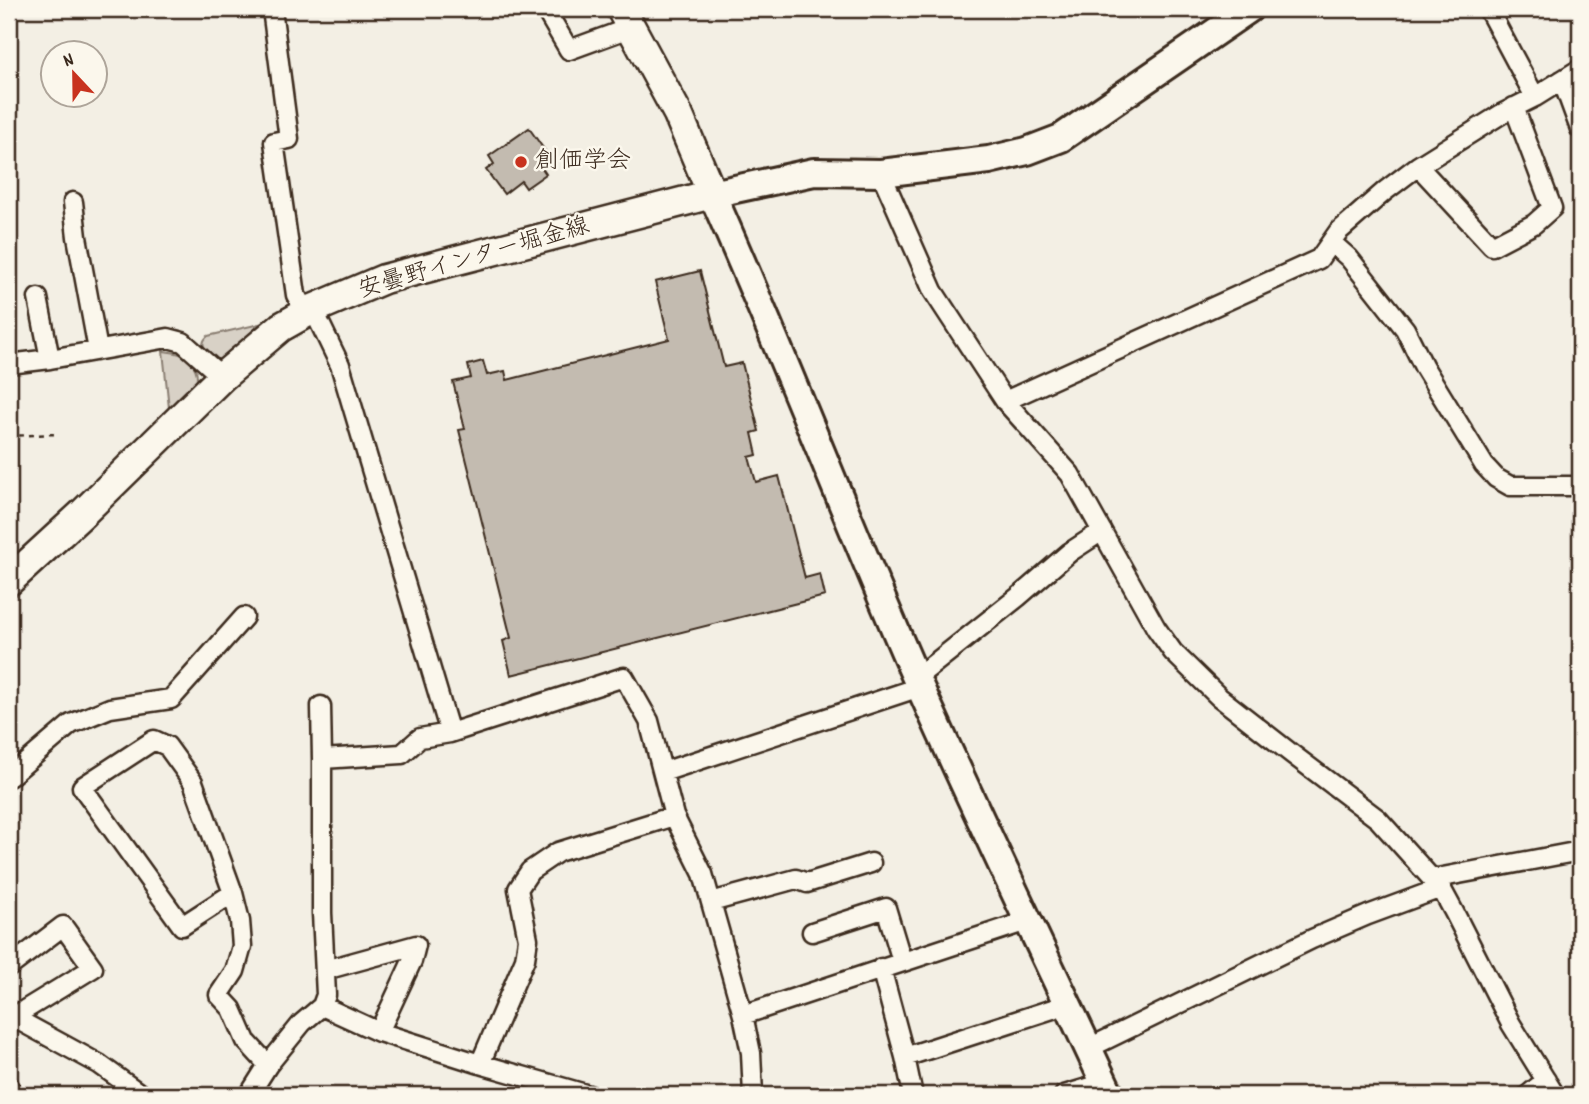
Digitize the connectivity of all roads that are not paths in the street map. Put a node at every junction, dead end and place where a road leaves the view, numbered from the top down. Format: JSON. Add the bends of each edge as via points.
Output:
{"nodes":[{"id":1,"x":272,"y":9,"type":"edge"},
{"id":2,"x":545,"y":9,"type":"edge"},
{"id":3,"x":1249,"y":9,"type":"edge"},
{"id":4,"x":1488,"y":9,"type":"edge"},
{"id":5,"x":626,"y":18,"type":"edge"},
{"id":6,"x":1212,"y":19,"type":"edge"},
{"id":7,"x":1580,"y":69,"type":"edge"},
{"id":8,"x":1562,"y":80,"type":"junction"},
{"id":9,"x":1535,"y":97,"type":"junction"},
{"id":10,"x":1514,"y":107,"type":"junction"},
{"id":11,"x":1580,"y":129,"type":"edge"},
{"id":12,"x":1418,"y":166,"type":"junction"},
{"id":13,"x":881,"y":173,"type":"junction"},
{"id":14,"x":712,"y":194,"type":"junction"},
{"id":15,"x":73,"y":202,"type":"dead end"},
{"id":16,"x":1331,"y":242,"type":"junction"},
{"id":17,"x":38,"y":299,"type":"dead end"},
{"id":18,"x":309,"y":311,"type":"junction"},
{"id":19,"x":98,"y":350,"type":"junction"},
{"id":20,"x":50,"y":359,"type":"junction"},
{"id":21,"x":9,"y":364,"type":"edge"},
{"id":22,"x":222,"y":377,"type":"junction"},
{"id":23,"x":1005,"y":401,"type":"junction"},
{"id":24,"x":1580,"y":486,"type":"edge"},
{"id":25,"x":1102,"y":531,"type":"junction"},
{"id":26,"x":9,"y":581,"type":"edge"},
{"id":27,"x":244,"y":617,"type":"dead end"},
{"id":28,"x":918,"y":683,"type":"junction"},
{"id":29,"x":321,"y":706,"type":"dead end"},
{"id":30,"x":450,"y":733,"type":"junction"},
{"id":31,"x":322,"y":760,"type":"junction"},
{"id":32,"x":663,"y":772,"type":"junction"},
{"id":33,"x":9,"y":777,"type":"edge"},
{"id":34,"x":674,"y":816,"type":"junction"},
{"id":35,"x":1580,"y":852,"type":"edge"},
{"id":36,"x":871,"y":863,"type":"dead end"},
{"id":37,"x":1436,"y":883,"type":"junction"},
{"id":38,"x":233,"y":893,"type":"junction"},
{"id":39,"x":711,"y":902,"type":"junction"},
{"id":40,"x":1027,"y":921,"type":"junction"},
{"id":41,"x":812,"y":932,"type":"dead end"},
{"id":42,"x":902,"y":961,"type":"junction"},
{"id":43,"x":9,"y":967,"type":"edge"},
{"id":44,"x":881,"y":968,"type":"junction"},
{"id":45,"x":325,"y":970,"type":"junction"},
{"id":46,"x":1068,"y":1004,"type":"junction"},
{"id":47,"x":322,"y":1006,"type":"junction"},
{"id":48,"x":743,"y":1014,"type":"junction"},
{"id":49,"x":11,"y":1016,"type":"edge"},
{"id":50,"x":379,"y":1032,"type":"junction"},
{"id":51,"x":1088,"y":1048,"type":"junction"},
{"id":52,"x":905,"y":1057,"type":"junction"},
{"id":53,"x":480,"y":1064,"type":"junction"},
{"id":54,"x":268,"y":1065,"type":"junction"},
{"id":55,"x":9,"y":1086,"type":"edge"},
{"id":56,"x":1551,"y":1088,"type":"edge"},
{"id":57,"x":1107,"y":1089,"type":"edge"},
{"id":58,"x":564,"y":1092,"type":"edge"},
{"id":59,"x":13,"y":1095,"type":"edge"},
{"id":60,"x":142,"y":1095,"type":"edge"},
{"id":61,"x":249,"y":1095,"type":"edge"},
{"id":62,"x":589,"y":1095,"type":"edge"},
{"id":63,"x":753,"y":1095,"type":"edge"},
{"id":64,"x":913,"y":1095,"type":"edge"},
{"id":65,"x":1064,"y":1095,"type":"edge"},
{"id":66,"x":1528,"y":1095,"type":"edge"}],
"edges":[{"from":1,"to":18,"type":"street","via":[[289,139],[274,142],[296,295]]},
{"from":2,"to":5,"type":"street","via":[[569,50]]},
{"from":3,"to":6,"type":"street"},
{"from":4,"to":9,"type":"street"},
{"from":5,"to":14,"type":"main road","via":[[677,114]]},
{"from":6,"to":13,"type":"street","via":[[1061,138],[989,159]]},
{"from":7,"to":8,"type":"street"},
{"from":8,"to":9,"type":"street"},
{"from":8,"to":11,"type":"street"},
{"from":9,"to":10,"type":"street"},
{"from":10,"to":12,"type":"street"},
{"from":10,"to":12,"type":"street","via":[[1552,208],[1534,223],[1492,246]]},
{"from":12,"to":16,"type":"street"},
{"from":13,"to":14,"type":"street","via":[[814,172]]},
{"from":13,"to":23,"type":"street","via":[[933,291]]},
{"from":14,"to":18,"type":"main road","name":"安曇野インター堀金線","via":[[384,279]]},
{"from":14,"to":28,"type":"street"},
{"from":15,"to":19,"type":"street"},
{"from":16,"to":23,"type":"street","via":[[1319,259]]},
{"from":16,"to":24,"type":"street","via":[[1405,329],[1424,367],[1496,478],[1510,486]]},
{"from":17,"to":20,"type":"street"},
{"from":18,"to":22,"type":"main road","name":"安曇野インター堀金線","via":[[281,327]]},
{"from":18,"to":30,"type":"street","via":[[340,365]]},
{"from":19,"to":20,"type":"street"},
{"from":19,"to":22,"type":"street","via":[[168,338],[183,342]]},
{"from":20,"to":21,"type":"street"},
{"from":22,"to":26,"type":"main road","name":"安曇野インター堀金線"},
{"from":23,"to":25,"type":"street","via":[[1070,474]]},
{"from":25,"to":28,"type":"street","via":[[1070,552]]},
{"from":25,"to":37,"type":"street","via":[[1173,652],[1219,697],[1378,818]]},
{"from":27,"to":33,"type":"street","via":[[171,699],[110,708],[71,724]]},
{"from":28,"to":32,"type":"street"},
{"from":28,"to":40,"type":"street"},
{"from":29,"to":31,"type":"street"},
{"from":30,"to":31,"type":"street","via":[[420,738],[402,754]]},
{"from":30,"to":32,"type":"street","via":[[624,677],[649,721]]},
{"from":31,"to":45,"type":"street"},
{"from":32,"to":34,"type":"street"},
{"from":34,"to":39,"type":"street","via":[[703,874]]},
{"from":34,"to":53,"type":"street","via":[[558,852],[530,871],[518,889],[528,939],[525,959]]},
{"from":35,"to":37,"type":"street"},
{"from":36,"to":39,"type":"street","via":[[807,883],[796,879]]},
{"from":37,"to":51,"type":"street"},
{"from":37,"to":56,"type":"street","via":[[1511,1024]]},
{"from":38,"to":38,"type":"street","via":[[182,926],[82,787],[155,740],[167,746],[193,782]]},
{"from":38,"to":54,"type":"street","via":[[242,946],[235,971],[219,995],[232,1010],[246,1041]]},
{"from":39,"to":48,"type":"street"},
{"from":40,"to":42,"type":"street"},
{"from":40,"to":46,"type":"street"},
{"from":41,"to":42,"type":"street","via":[[886,908]]},
{"from":42,"to":44,"type":"street"},
{"from":43,"to":49,"type":"street","via":[[63,926],[93,968]]},
{"from":44,"to":48,"type":"street"},
{"from":44,"to":52,"type":"street"},
{"from":45,"to":47,"type":"street"},
{"from":45,"to":50,"type":"street","via":[[416,945]]},
{"from":46,"to":51,"type":"street"},
{"from":46,"to":52,"type":"street"},
{"from":47,"to":50,"type":"street"},
{"from":47,"to":54,"type":"street"},
{"from":48,"to":63,"type":"street"},
{"from":49,"to":60,"type":"street","via":[[99,1064]]},
{"from":50,"to":53,"type":"street"},
{"from":51,"to":57,"type":"street"},
{"from":52,"to":64,"type":"street"},
{"from":53,"to":58,"type":"street"},
{"from":54,"to":61,"type":"street"},
{"from":55,"to":59,"type":"street"},
{"from":56,"to":66,"type":"street"},
{"from":57,"to":65,"type":"street"},
{"from":58,"to":62,"type":"street"}]}
